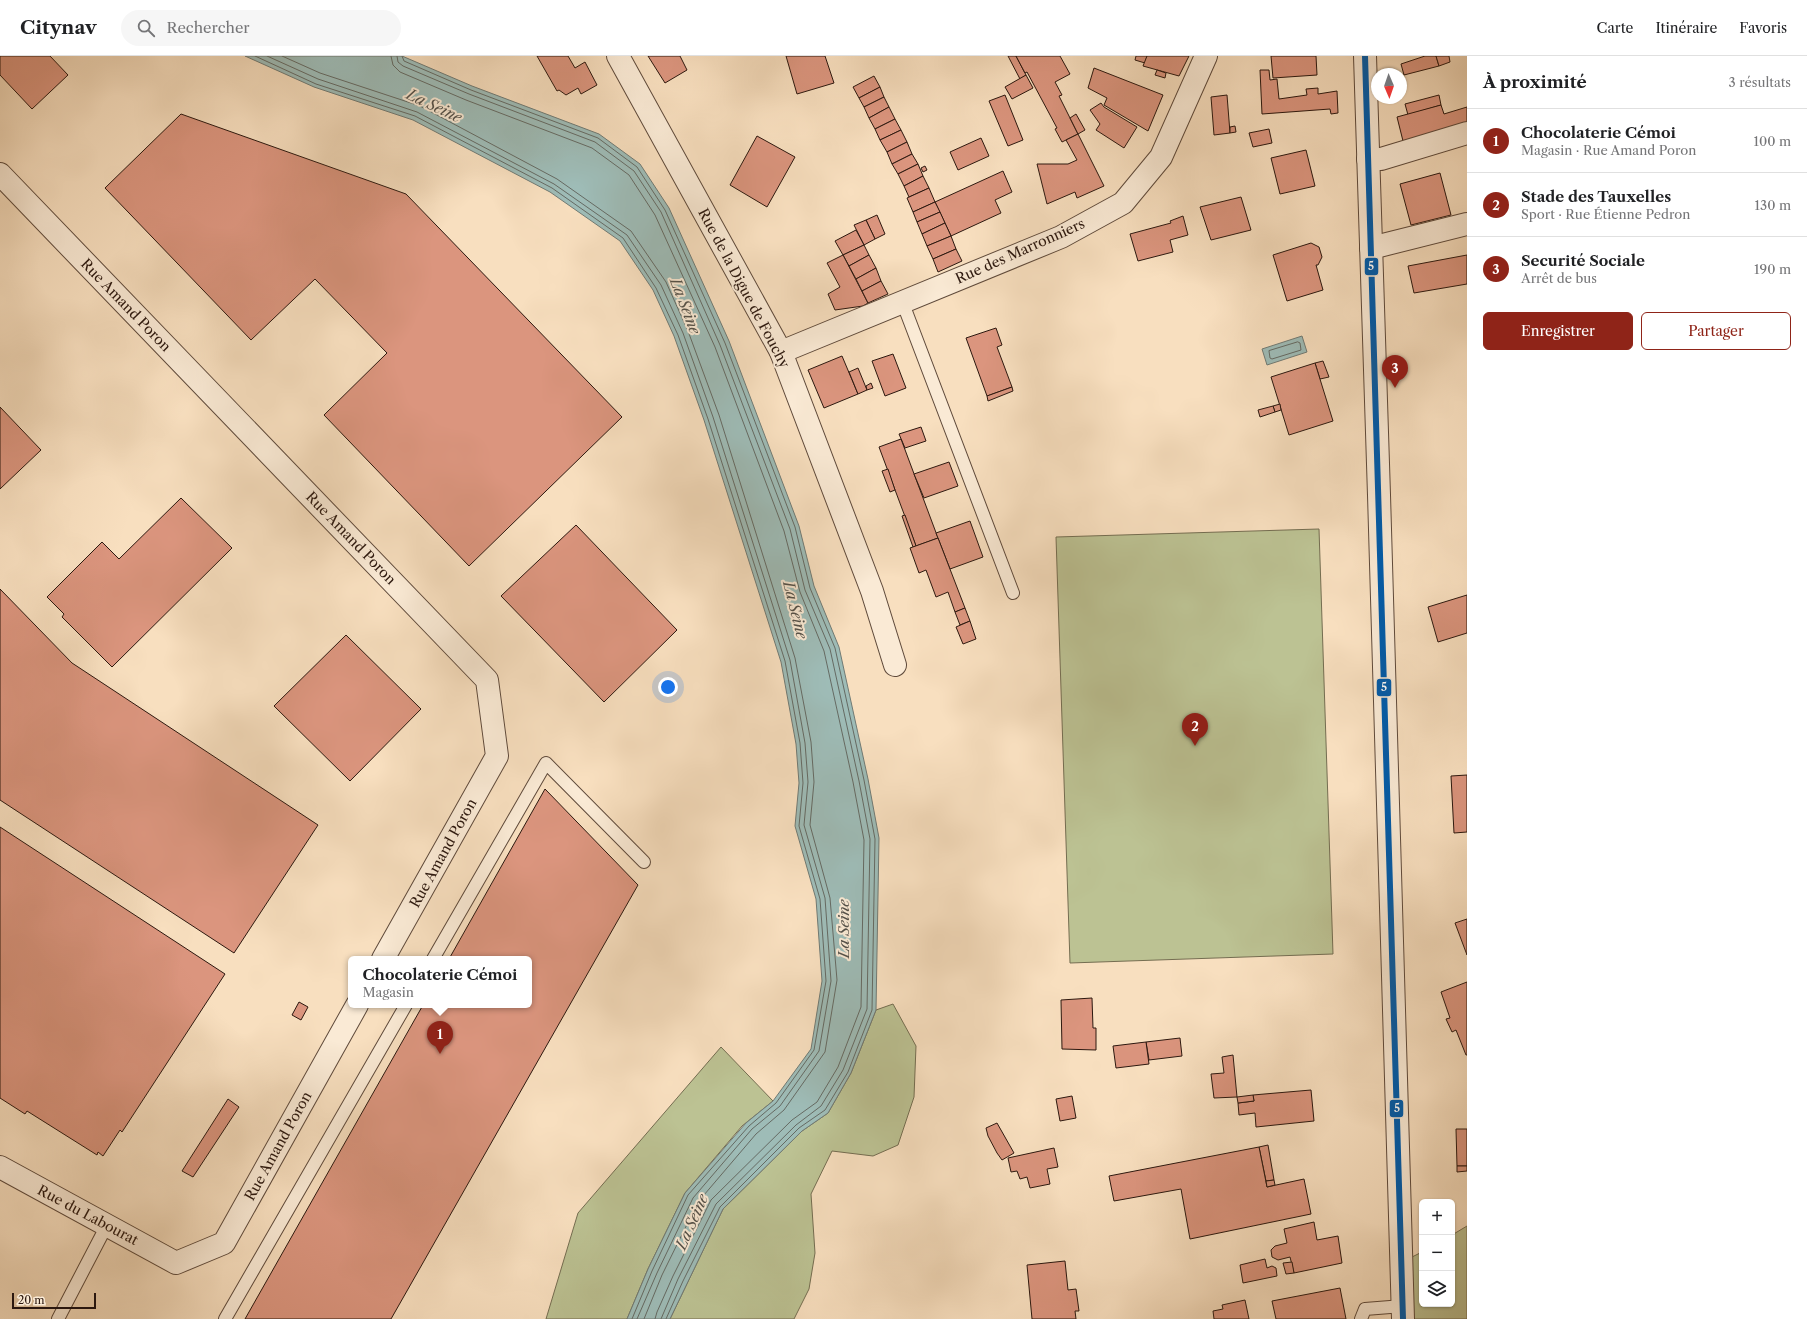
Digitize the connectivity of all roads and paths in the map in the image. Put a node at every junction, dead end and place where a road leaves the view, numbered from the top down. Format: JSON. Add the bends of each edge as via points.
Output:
{"nodes":[{"id":1,"x":618,"y":56,"type":"edge"},
{"id":2,"x":1206,"y":56,"type":"edge"},
{"id":3,"x":1365,"y":56,"type":"edge"},
{"id":4,"x":1467,"y":133,"type":"edge"},
{"id":5,"x":1368,"y":160,"type":"junction"},
{"id":6,"x":0,"y":174,"type":"edge"},
{"id":7,"x":1467,"y":224,"type":"edge"},
{"id":8,"x":1371,"y":248,"type":"junction"},
{"id":9,"x":902,"y":302,"type":"junction"},
{"id":10,"x":781,"y":352,"type":"junction"},
{"id":11,"x":1013,"y":594,"type":"dead end"},
{"id":12,"x":895,"y":665,"type":"dead end"},
{"id":13,"x":644,"y":862,"type":"dead end"},
{"id":14,"x":385,"y":956,"type":"edge"},
{"id":15,"x":435,"y":956,"type":"edge"},
{"id":16,"x":355,"y":1008,"type":"edge"},
{"id":17,"x":404,"y":1008,"type":"edge"},
{"id":18,"x":0,"y":1168,"type":"edge"},
{"id":19,"x":107,"y":1225,"type":"junction"},
{"id":20,"x":176,"y":1262,"type":"joint"},
{"id":21,"x":1403,"y":1313,"type":"edge"},
{"id":22,"x":58,"y":1319,"type":"edge"},
{"id":23,"x":225,"y":1319,"type":"edge"},
{"id":24,"x":1361,"y":1319,"type":"edge"}],
"edges":[{"from":1,"to":10,"type":"street","name":"Rue de la Digue de Fouchy"},
{"from":2,"to":9,"type":"street","name":"Rue des Marronniers","via":[[1161,157],[1123,203],[1061,236]]},
{"from":3,"to":5,"type":"street"},
{"from":4,"to":5,"type":"street","via":[[1381,159]]},
{"from":5,"to":8,"type":"street"},
{"from":6,"to":14,"type":"street","name":"Rue Amand Poron","via":[[487,680],[497,756]]},
{"from":7,"to":8,"type":"street"},
{"from":8,"to":21,"type":"street"},
{"from":9,"to":10,"type":"street","name":"Rue des Marronniers"},
{"from":9,"to":11,"type":"lane"},
{"from":10,"to":12,"type":"street","name":"Rue de la Digue de Fouchy","via":[[872,591]]},
{"from":13,"to":15,"type":"lane","via":[[546,763]]},
{"from":16,"to":20,"type":"street","name":"Rue Amand Poron","via":[[224,1243]]},
{"from":17,"to":23,"type":"lane"},
{"from":18,"to":19,"type":"street","name":"Rue du Labourat"},
{"from":19,"to":20,"type":"street","name":"Rue du Labourat"},
{"from":19,"to":22,"type":"lane"},
{"from":21,"to":24,"type":"lane","via":[[1365,1309]]}]}
